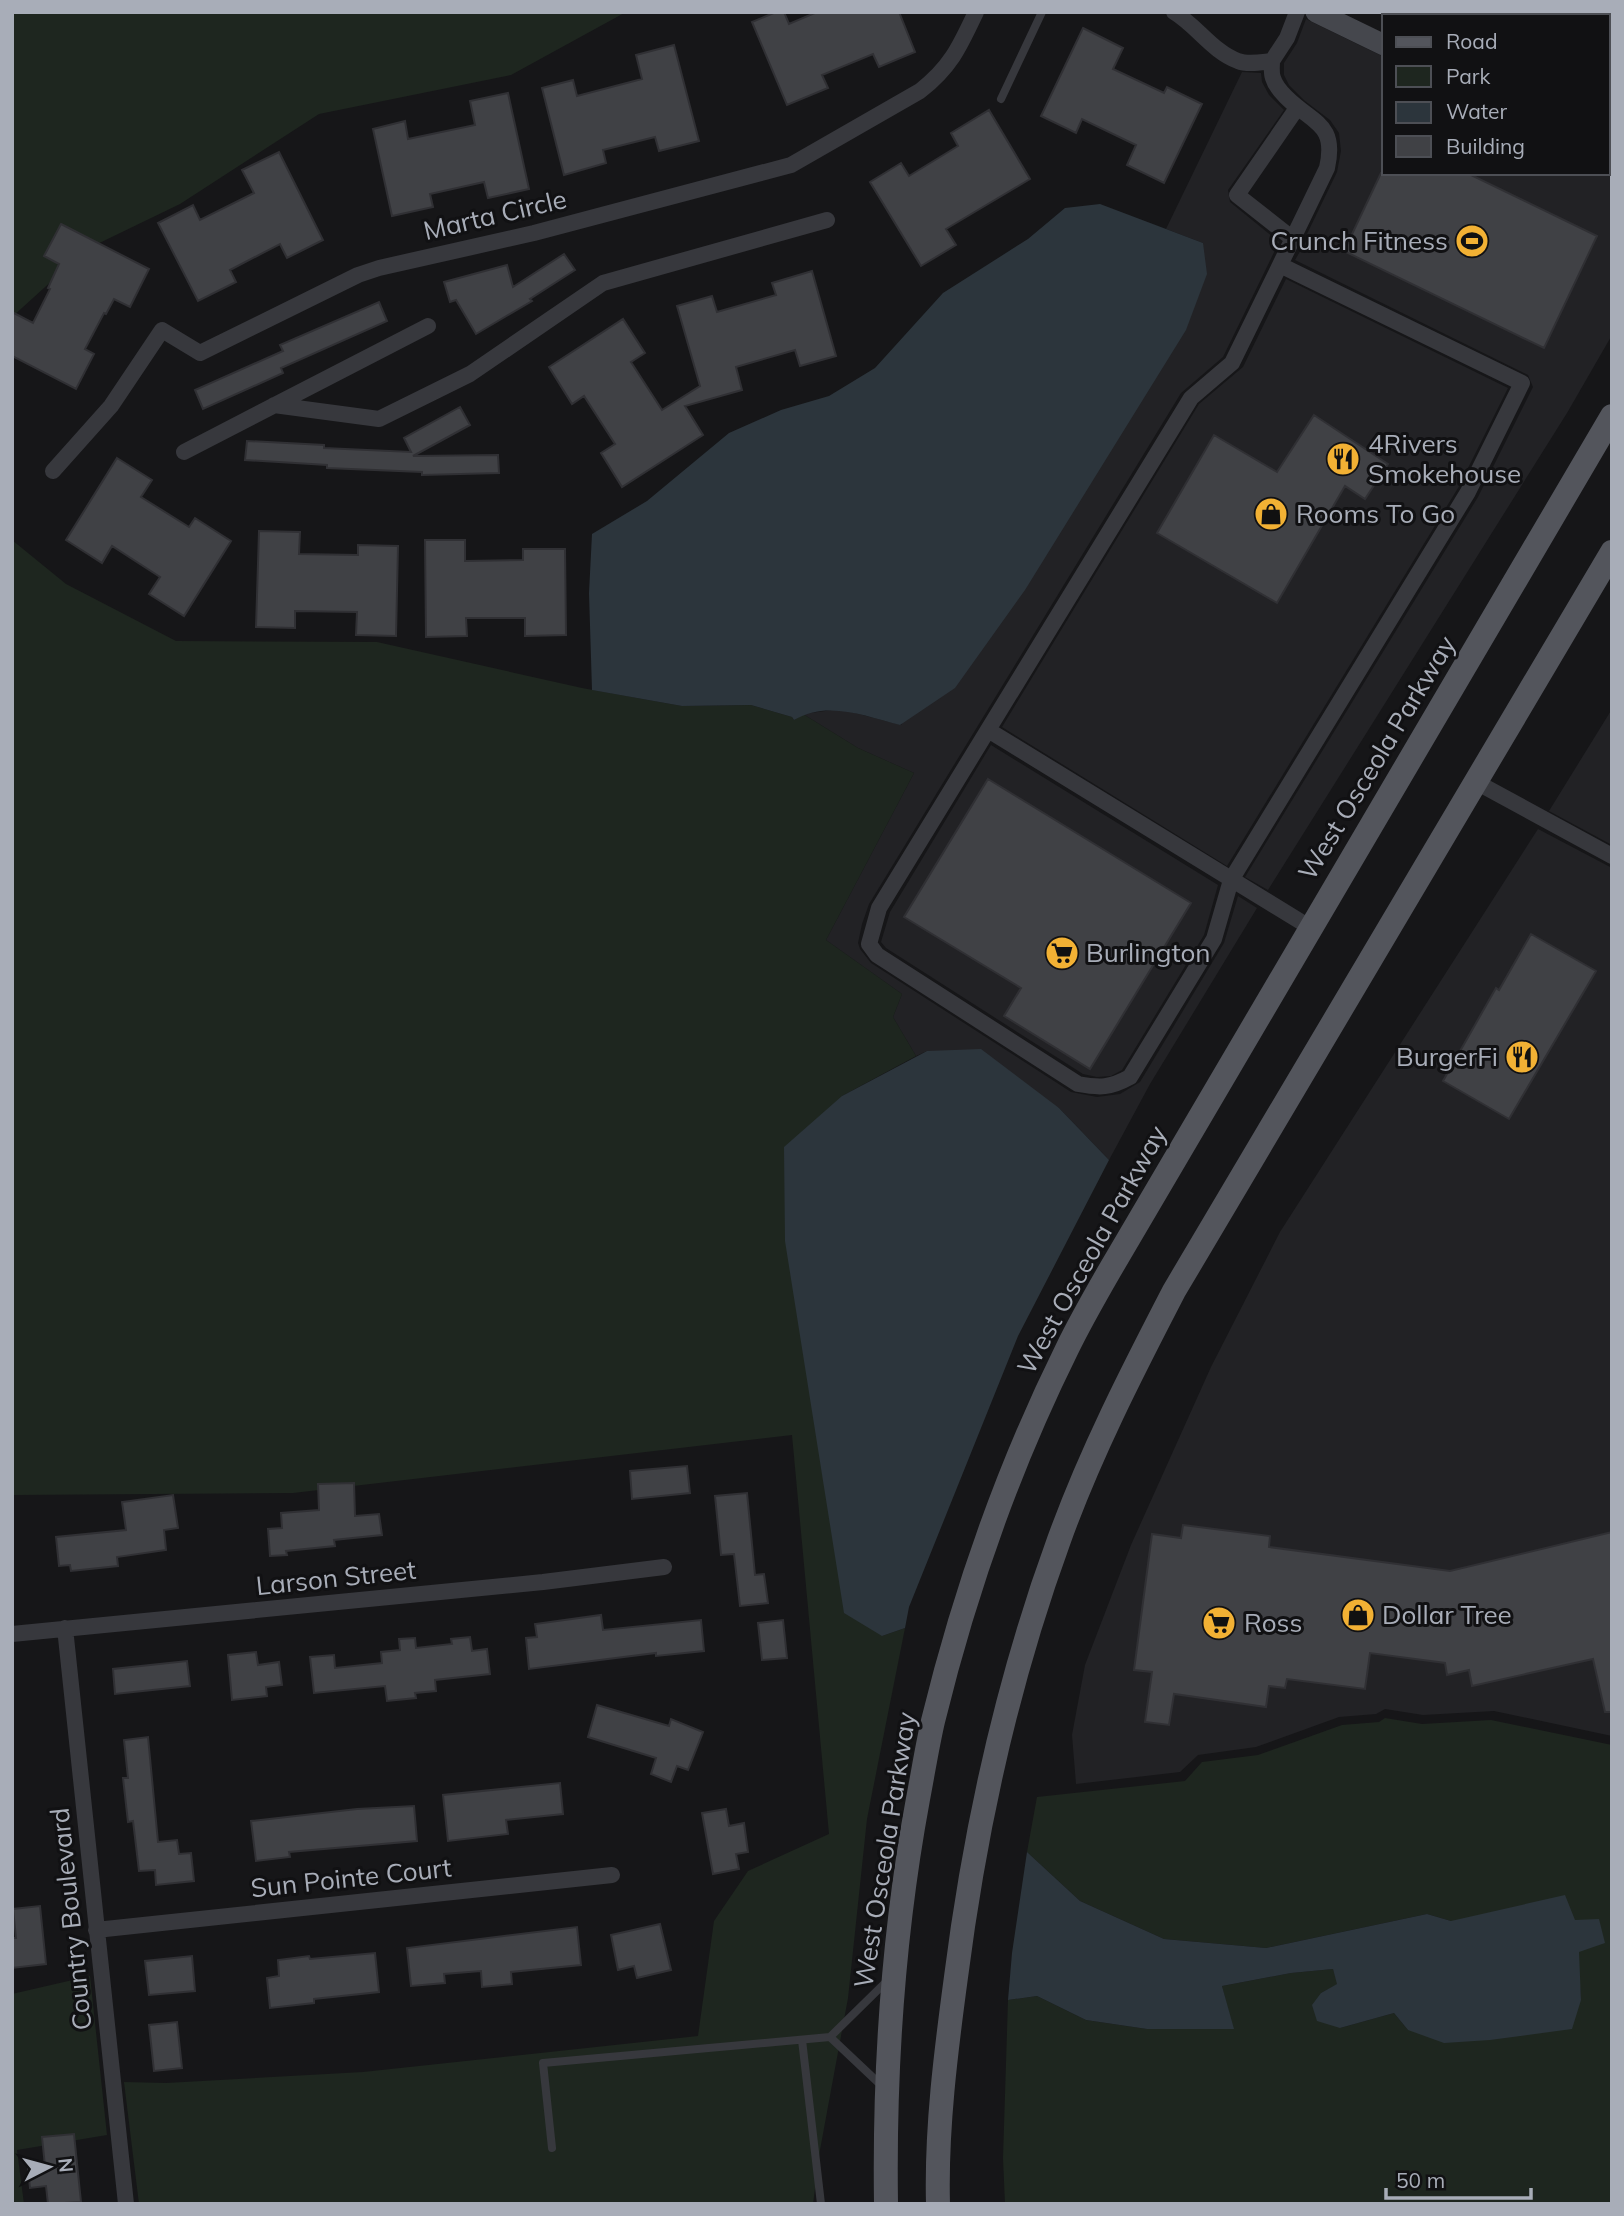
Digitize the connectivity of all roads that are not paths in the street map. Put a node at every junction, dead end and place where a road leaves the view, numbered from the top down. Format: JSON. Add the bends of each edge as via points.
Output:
{"nodes":[{"id":1,"x":976,"y":12,"type":"edge"},
{"id":2,"x":1042,"y":12,"type":"edge"},
{"id":3,"x":1174,"y":12,"type":"edge"},
{"id":4,"x":1297,"y":12,"type":"edge"},
{"id":5,"x":1316,"y":12,"type":"edge"},
{"id":6,"x":1382,"y":44,"type":"edge"},
{"id":7,"x":1272,"y":61,"type":"junction"},
{"id":8,"x":1000,"y":99,"type":"dead end"},
{"id":9,"x":1297,"y":108,"type":"junction"},
{"id":10,"x":827,"y":220,"type":"dead end"},
{"id":11,"x":1293,"y":239,"type":"junction"},
{"id":12,"x":1280,"y":265,"type":"junction"},
{"id":13,"x":428,"y":326,"type":"dead end"},
{"id":14,"x":274,"y":405,"type":"junction"},
{"id":15,"x":1612,"y":416,"type":"edge"},
{"id":16,"x":184,"y":452,"type":"dead end"},
{"id":17,"x":53,"y":471,"type":"dead end"},
{"id":18,"x":1612,"y":552,"type":"edge"},
{"id":19,"x":988,"y":730,"type":"junction"},
{"id":20,"x":1476,"y":782,"type":"junction"},
{"id":21,"x":1612,"y":856,"type":"edge"},
{"id":22,"x":1231,"y":880,"type":"junction"},
{"id":23,"x":1311,"y":929,"type":"junction"},
{"id":24,"x":664,"y":1567,"type":"dead end"},
{"id":25,"x":65,"y":1628,"type":"junction"},
{"id":26,"x":12,"y":1634,"type":"edge"},
{"id":27,"x":612,"y":1875,"type":"dead end"},
{"id":28,"x":96,"y":1930,"type":"junction"},
{"id":29,"x":893,"y":1975,"type":"junction"},
{"id":30,"x":830,"y":2037,"type":"junction"},
{"id":31,"x":802,"y":2040,"type":"junction"},
{"id":32,"x":886,"y":2089,"type":"junction"},
{"id":33,"x":552,"y":2148,"type":"dead end"},
{"id":34,"x":126,"y":2204,"type":"edge"},
{"id":35,"x":821,"y":2204,"type":"edge"},
{"id":36,"x":886,"y":2204,"type":"edge"},
{"id":37,"x":938,"y":2204,"type":"edge"}],
"edges":[{"from":1,"to":17,"type":"street","name":"Marta Circle","via":[[939,76],[791,165],[368,271],[200,353],[162,330],[111,406]]},
{"from":2,"to":8,"type":"lane"},
{"from":3,"to":7,"type":"street","via":[[1239,62]]},
{"from":4,"to":7,"type":"street"},
{"from":5,"to":6,"type":"street"},
{"from":7,"to":9,"type":"street","via":[[1272,78]]},
{"from":9,"to":11,"type":"street","via":[[1321,125],[1330,152],[1327,168]]},
{"from":9,"to":11,"type":"street","via":[[1237,195]]},
{"from":10,"to":14,"type":"street","via":[[603,283],[470,374],[379,419]]},
{"from":11,"to":12,"type":"street"},
{"from":12,"to":19,"type":"street","via":[[1232,363],[1191,398]]},
{"from":12,"to":22,"type":"street","via":[[1522,383],[1468,492]]},
{"from":13,"to":14,"type":"street"},
{"from":14,"to":16,"type":"street"},
{"from":15,"to":23,"type":"main road","name":"West Osceola Parkway"},
{"from":18,"to":20,"type":"main road"},
{"from":19,"to":22,"type":"street"},
{"from":19,"to":22,"type":"street","via":[[879,908],[869,944],[877,955],[1078,1084],[1114,1086],[1130,1077],[1214,939]]},
{"from":20,"to":21,"type":"street"},
{"from":20,"to":37,"type":"main road","via":[[1174,1291],[1126,1383],[1059,1539],[1027,1632],[982,1812],[952,2005]]},
{"from":22,"to":23,"type":"street"},
{"from":23,"to":29,"type":"main road","name":"West Osceola Parkway","via":[[1110,1270],[1067,1348],[1022,1449],[985,1546],[933,1722]]},
{"from":24,"to":25,"type":"street","name":"Larson Street"},
{"from":25,"to":26,"type":"street","name":"Larson Street"},
{"from":25,"to":28,"type":"street","name":"Country Boulevard"},
{"from":27,"to":28,"type":"street","name":"Sun Pointe Court"},
{"from":28,"to":34,"type":"street","name":"Country Boulevard"},
{"from":29,"to":30,"type":"lane"},
{"from":29,"to":32,"type":"main road","name":"West Osceola Parkway"},
{"from":30,"to":31,"type":"lane"},
{"from":30,"to":32,"type":"lane"},
{"from":31,"to":33,"type":"lane","via":[[543,2063]]},
{"from":31,"to":35,"type":"lane"},
{"from":32,"to":36,"type":"main road","name":"West Osceola Parkway"}]}
